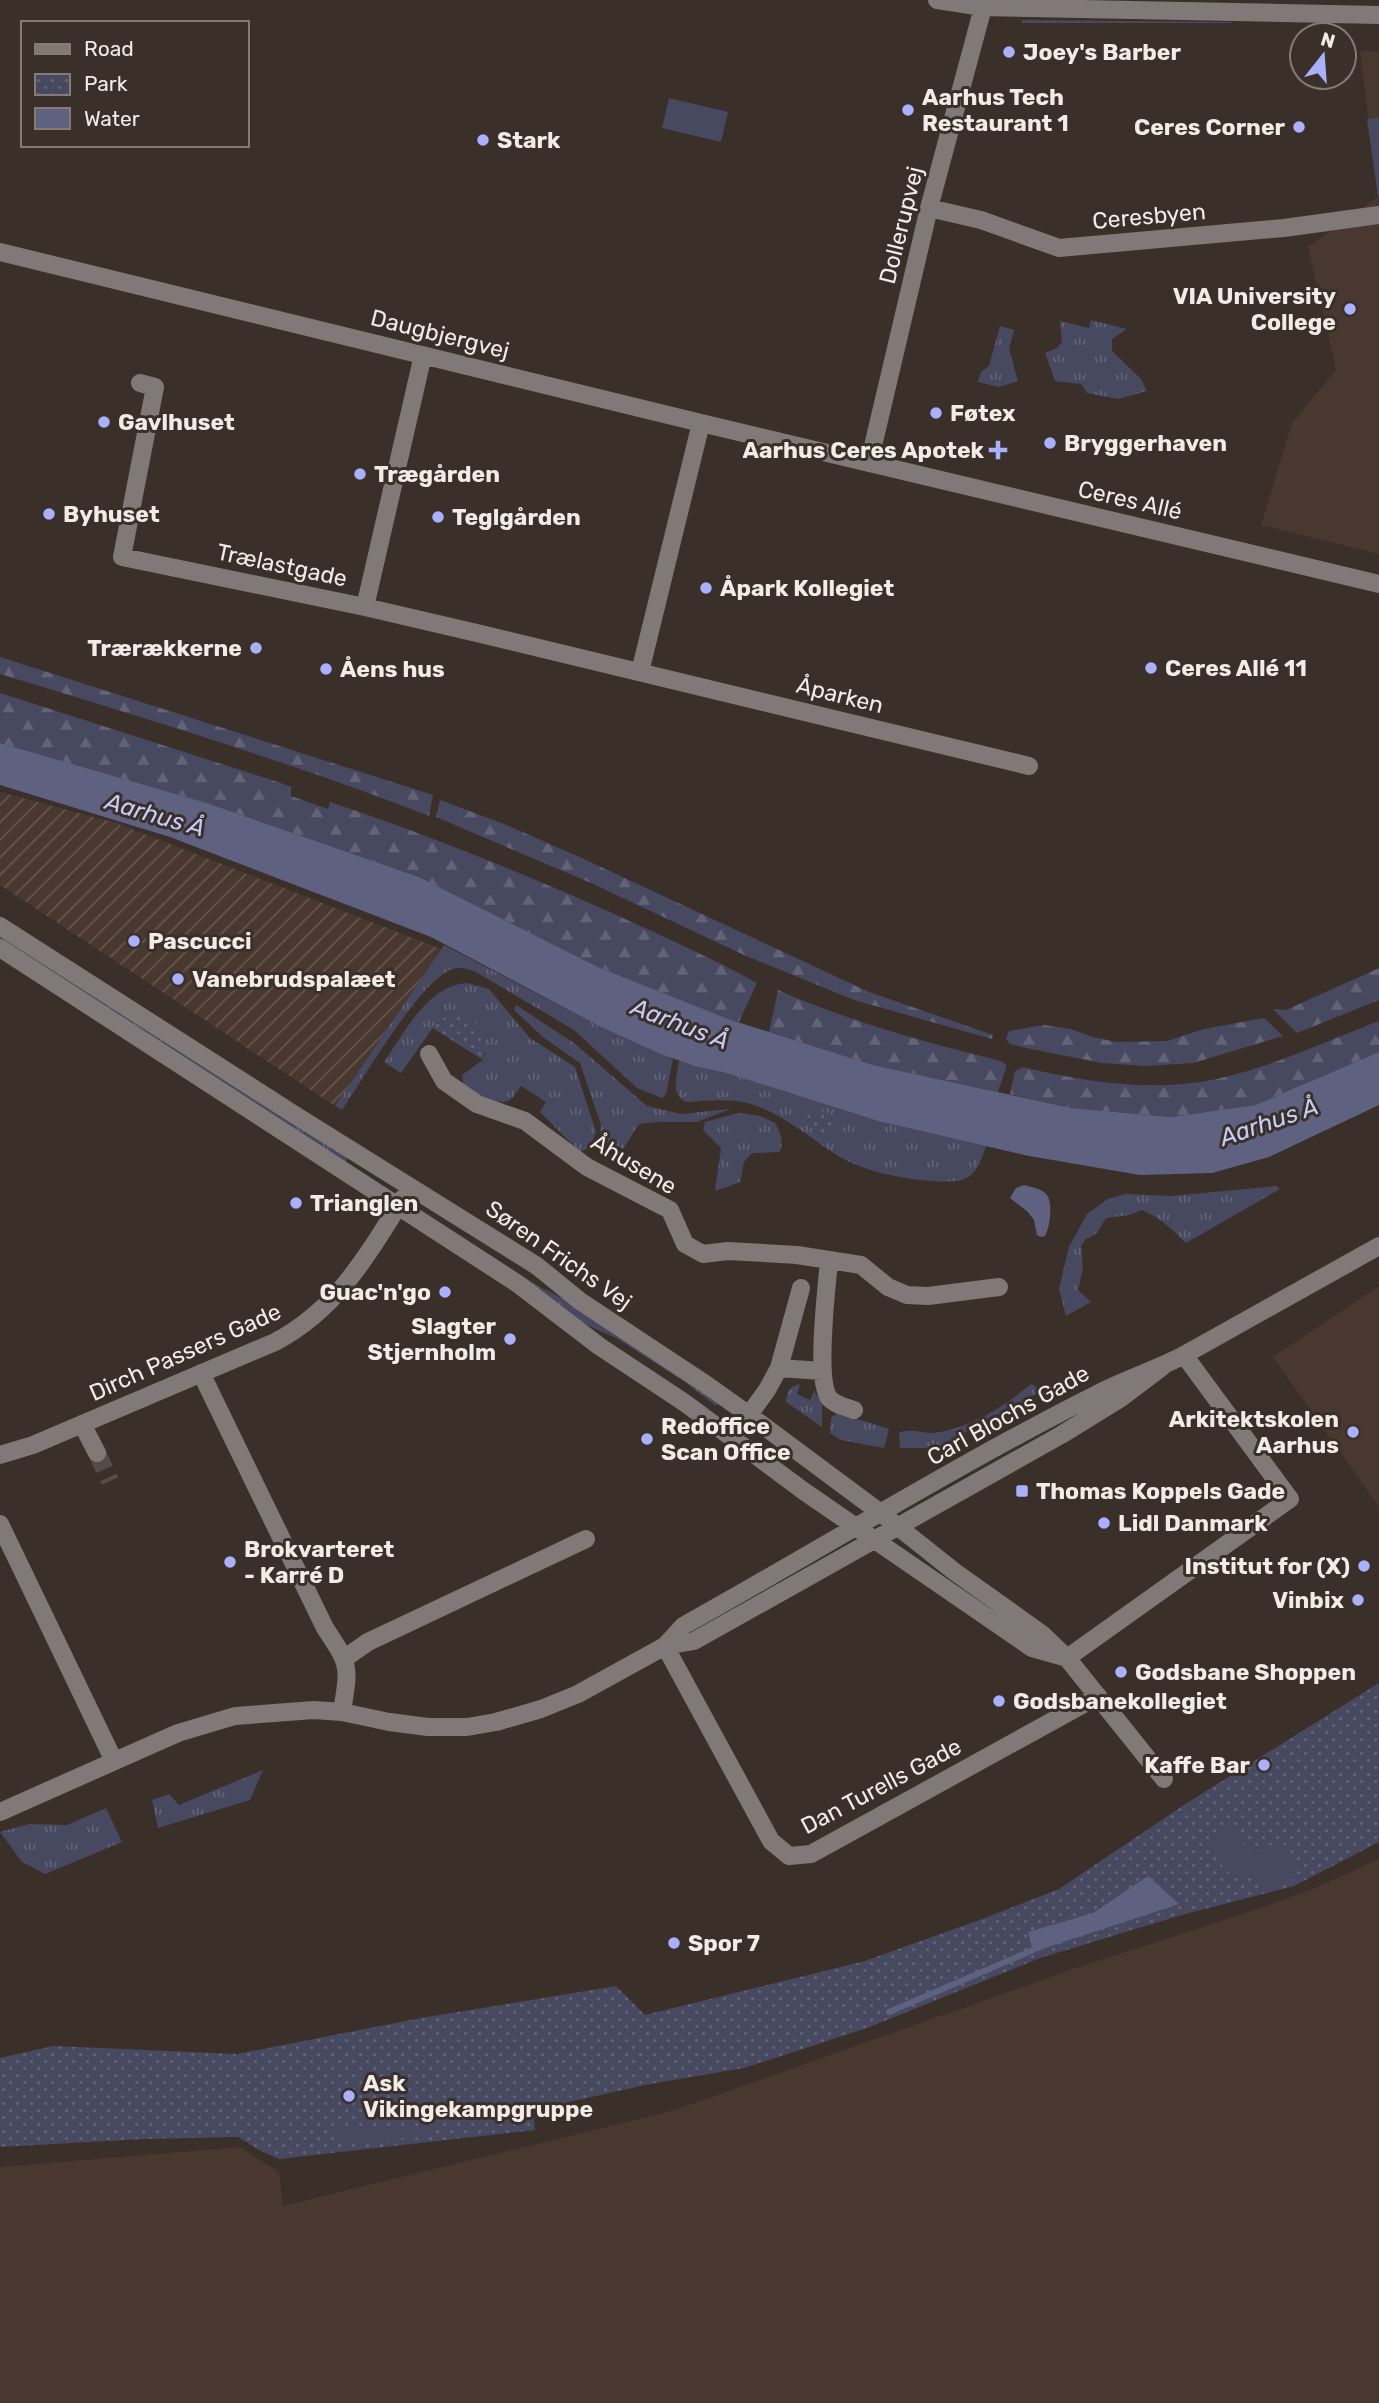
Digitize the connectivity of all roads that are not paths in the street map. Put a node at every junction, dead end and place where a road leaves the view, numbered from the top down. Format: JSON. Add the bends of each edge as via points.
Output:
{"nodes":[{"id":1,"x":937,"y":0,"type":"edge"},
{"id":2,"x":984,"y":4,"type":"edge"},
{"id":3,"x":1246,"y":6,"type":"edge"},
{"id":4,"x":1379,"y":15,"type":"edge"},
{"id":5,"x":929,"y":208,"type":"junction"},
{"id":6,"x":1379,"y":215,"type":"edge"},
{"id":7,"x":0,"y":252,"type":"edge"},
{"id":8,"x":424,"y":355,"type":"junction"},
{"id":9,"x":140,"y":383,"type":"dead end"},
{"id":10,"x":701,"y":422,"type":"junction"},
{"id":11,"x":869,"y":463,"type":"junction"},
{"id":12,"x":1379,"y":584,"type":"edge"},
{"id":13,"x":365,"y":607,"type":"junction"},
{"id":14,"x":640,"y":672,"type":"junction"},
{"id":15,"x":1029,"y":766,"type":"dead end"},
{"id":16,"x":0,"y":926,"type":"edge"},
{"id":17,"x":0,"y":948,"type":"edge"},
{"id":18,"x":429,"y":1054,"type":"dead end"},
{"id":19,"x":411,"y":1187,"type":"junction"},
{"id":20,"x":398,"y":1206,"type":"junction"},
{"id":21,"x":1379,"y":1246,"type":"edge"},
{"id":22,"x":829,"y":1259,"type":"junction"},
{"id":23,"x":999,"y":1287,"type":"dead end"},
{"id":24,"x":801,"y":1288,"type":"dead end"},
{"id":25,"x":1184,"y":1355,"type":"junction"},
{"id":26,"x":1162,"y":1367,"type":"junction"},
{"id":27,"x":779,"y":1368,"type":"junction"},
{"id":28,"x":822,"y":1371,"type":"junction"},
{"id":29,"x":201,"y":1373,"type":"junction"},
{"id":30,"x":854,"y":1410,"type":"dead end"},
{"id":31,"x":749,"y":1416,"type":"junction"},
{"id":32,"x":82,"y":1424,"type":"junction"},
{"id":33,"x":732,"y":1438,"type":"junction"},
{"id":34,"x":97,"y":1453,"type":"tunnel mouth"},
{"id":35,"x":0,"y":1455,"type":"edge"},
{"id":36,"x":882,"y":1514,"type":"junction"},
{"id":37,"x":0,"y":1524,"type":"edge"},
{"id":38,"x":898,"y":1526,"type":"junction"},
{"id":39,"x":858,"y":1528,"type":"junction"},
{"id":40,"x":586,"y":1539,"type":"dead end"},
{"id":41,"x":875,"y":1539,"type":"junction"},
{"id":42,"x":664,"y":1646,"type":"junction"},
{"id":43,"x":345,"y":1658,"type":"junction"},
{"id":44,"x":1067,"y":1658,"type":"junction"},
{"id":45,"x":1098,"y":1696,"type":"junction"},
{"id":46,"x":342,"y":1712,"type":"junction"},
{"id":47,"x":114,"y":1761,"type":"junction"},
{"id":48,"x":1164,"y":1779,"type":"dead end"},
{"id":49,"x":0,"y":1812,"type":"edge"}],
"edges":[{"from":1,"to":2,"type":"street"},
{"from":2,"to":3,"type":"street"},
{"from":2,"to":5,"type":"street","name":"Dollerupvej"},
{"from":3,"to":4,"type":"street"},
{"from":5,"to":6,"type":"street","name":"Ceresbyen","via":[[981,220],[1059,248]]},
{"from":5,"to":11,"type":"street","name":"Dollerupvej"},
{"from":7,"to":8,"type":"street","name":"Daugbjergvej"},
{"from":8,"to":10,"type":"street","name":"Daugbjergvej"},
{"from":8,"to":13,"type":"street","name":"Trælastgade"},
{"from":9,"to":13,"type":"street","name":"Trælastgade","via":[[155,387],[122,556]]},
{"from":10,"to":11,"type":"street","name":"Daugbjergvej"},
{"from":10,"to":14,"type":"street"},
{"from":11,"to":12,"type":"street","name":"Ceres Allé"},
{"from":13,"to":14,"type":"street","name":"Åparken"},
{"from":14,"to":15,"type":"street","name":"Åparken"},
{"from":16,"to":19,"type":"street","name":"Søren Frichs Vej"},
{"from":17,"to":20,"type":"street","name":"Søren Frichs Vej"},
{"from":18,"to":22,"type":"street","name":"Åhusene","via":[[444,1081],[477,1104],[525,1121],[587,1167],[670,1210],[685,1244],[703,1254],[728,1251]]},
{"from":19,"to":20,"type":"street","name":"Dirch Passers Gade"},
{"from":19,"to":31,"type":"street","name":"Søren Frichs Vej","via":[[537,1266],[580,1301]]},
{"from":20,"to":29,"type":"street","name":"Dirch Passers Gade","via":[[351,1277],[318,1314],[275,1342]]},
{"from":20,"to":33,"type":"street","name":"Søren Frichs Vej","via":[[518,1284]]},
{"from":21,"to":25,"type":"street","name":"Carl Blochs Gade"},
{"from":22,"to":23,"type":"street","name":"Åhusene","via":[[861,1265],[888,1287],[907,1295]]},
{"from":22,"to":28,"type":"street"},
{"from":24,"to":27,"type":"street"},
{"from":25,"to":26,"type":"street","name":"Carl Blochs Gade"},
{"from":25,"to":44,"type":"street","via":[[1290,1499]]},
{"from":26,"to":36,"type":"street","name":"Carl Blochs Gade","via":[[1098,1393]]},
{"from":26,"to":38,"type":"street","name":"Carl Blochs Gade","via":[[1121,1398]]},
{"from":27,"to":28,"type":"street"},
{"from":27,"to":31,"type":"street"},
{"from":28,"to":30,"type":"street","via":[[831,1399]]},
{"from":29,"to":32,"type":"street","name":"Dirch Passers Gade"},
{"from":29,"to":43,"type":"street","via":[[325,1628]]},
{"from":31,"to":33,"type":"street"},
{"from":31,"to":36,"type":"street","name":"Søren Frichs Vej"},
{"from":32,"to":34,"type":"street"},
{"from":32,"to":35,"type":"street","name":"Dirch Passers Gade"},
{"from":33,"to":39,"type":"street","name":"Søren Frichs Vej"},
{"from":36,"to":38,"type":"street","name":"Søren Frichs Vej"},
{"from":36,"to":39,"type":"street","name":"Carl Blochs Gade"},
{"from":37,"to":47,"type":"street"},
{"from":38,"to":41,"type":"street","name":"Carl Blochs Gade"},
{"from":38,"to":44,"type":"street","name":"Søren Frichs Vej","via":[[1042,1634]]},
{"from":39,"to":41,"type":"street","name":"Søren Frichs Vej"},
{"from":39,"to":42,"type":"street","via":[[684,1626]]},
{"from":40,"to":43,"type":"street","via":[[368,1642]]},
{"from":41,"to":42,"type":"street","via":[[694,1641]]},
{"from":41,"to":44,"type":"street","name":"Søren Frichs Vej","via":[[1032,1648]]},
{"from":42,"to":45,"type":"street","name":"Dan Turells Gade","via":[[771,1841],[789,1856],[811,1854]]},
{"from":42,"to":46,"type":"street","via":[[578,1694],[496,1722],[428,1727]]},
{"from":43,"to":46,"type":"street","via":[[348,1673]]},
{"from":44,"to":45,"type":"street","name":"Søren Frichs Vej"},
{"from":45,"to":48,"type":"street","name":"Søren Frichs Vej"},
{"from":46,"to":47,"type":"street","via":[[235,1716],[178,1733]]},
{"from":47,"to":49,"type":"street"}]}
